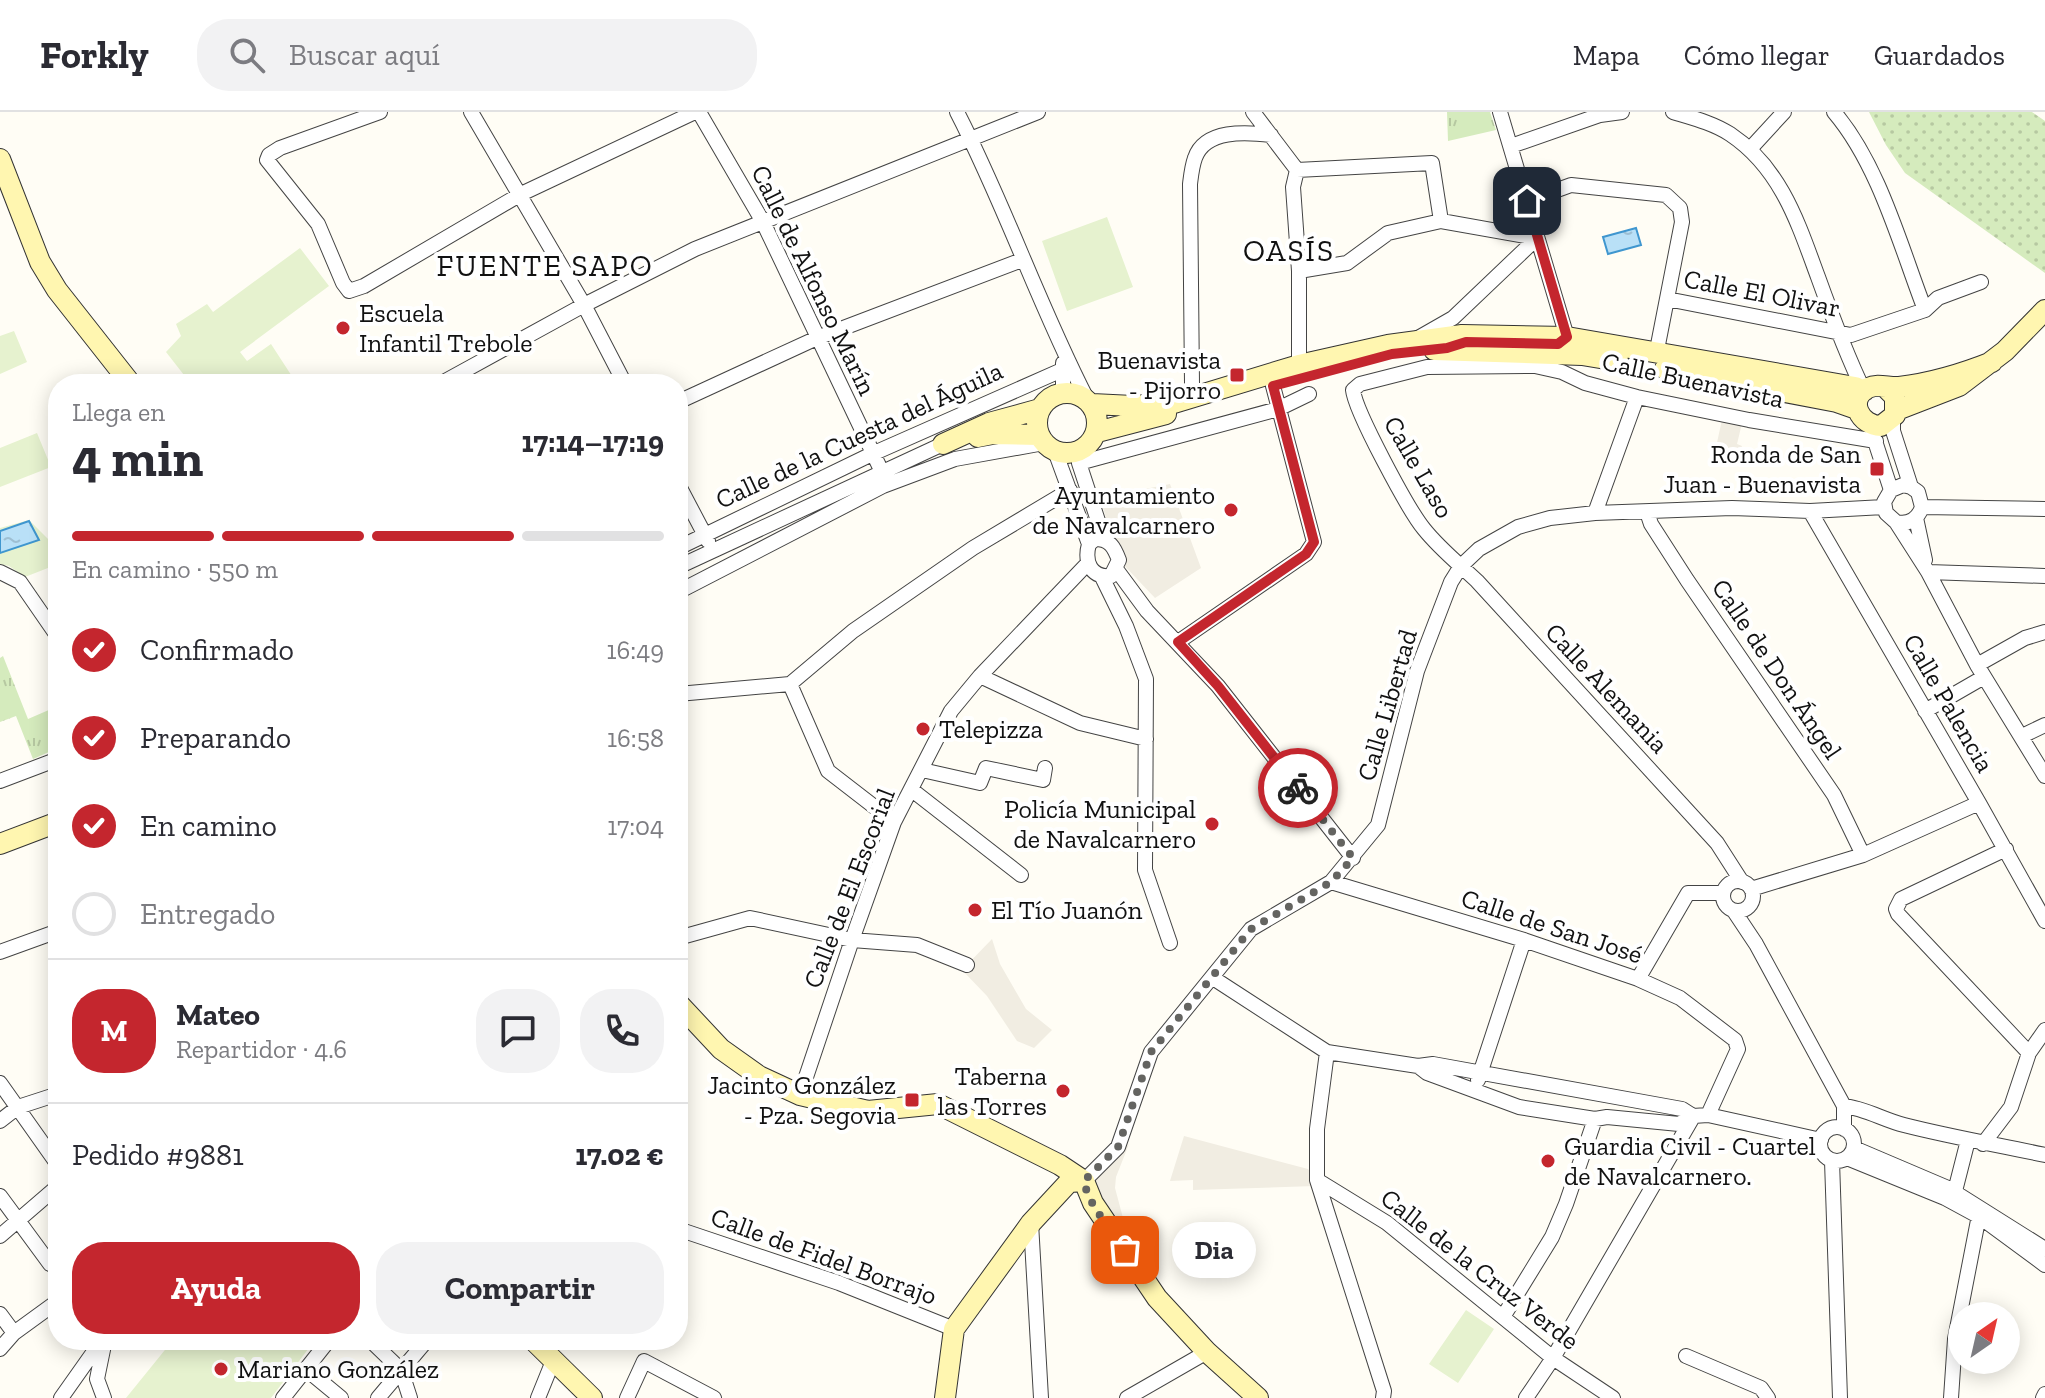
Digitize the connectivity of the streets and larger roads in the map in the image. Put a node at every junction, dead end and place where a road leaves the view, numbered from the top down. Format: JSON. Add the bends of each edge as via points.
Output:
{"nodes":[{"id":1,"x":380,"y":112,"type":"edge"},
{"id":2,"x":471,"y":112,"type":"edge"},
{"id":3,"x":697,"y":112,"type":"edge"},
{"id":4,"x":957,"y":112,"type":"edge"},
{"id":5,"x":1038,"y":112,"type":"edge"},
{"id":6,"x":1253,"y":112,"type":"edge"},
{"id":7,"x":1500,"y":112,"type":"edge"},
{"id":8,"x":1622,"y":112,"type":"edge"},
{"id":9,"x":1673,"y":112,"type":"edge"},
{"id":10,"x":1784,"y":112,"type":"edge"},
{"id":11,"x":1834,"y":112,"type":"edge"},
{"id":12,"x":1707,"y":117,"type":"edge"},
{"id":13,"x":1271,"y":135,"type":"junction"},
{"id":14,"x":972,"y":141,"type":"junction"},
{"id":15,"x":1511,"y":146,"type":"junction"},
{"id":16,"x":1750,"y":149,"type":"junction"},
{"id":17,"x":0,"y":159,"type":"edge"},
{"id":18,"x":1297,"y":170,"type":"junction"},
{"id":19,"x":521,"y":194,"type":"junction"},
{"id":20,"x":8,"y":198,"type":"edge"},
{"id":21,"x":1527,"y":201,"type":"junction"},
{"id":22,"x":1441,"y":221,"type":"junction"},
{"id":23,"x":763,"y":222,"type":"junction"},
{"id":24,"x":1537,"y":238,"type":"junction"},
{"id":25,"x":1022,"y":260,"type":"junction"},
{"id":26,"x":1299,"y":271,"type":"junction"},
{"id":27,"x":1981,"y":282,"type":"dead end"},
{"id":28,"x":1667,"y":299,"type":"junction"},
{"id":29,"x":584,"y":305,"type":"junction"},
{"id":30,"x":1925,"y":310,"type":"junction"},
{"id":31,"x":2040,"y":316,"type":"edge"},
{"id":32,"x":1838,"y":331,"type":"junction"},
{"id":33,"x":1567,"y":337,"type":"junction"},
{"id":34,"x":817,"y":338,"type":"junction"},
{"id":35,"x":1414,"y":340,"type":"junction"},
{"id":36,"x":1447,"y":348,"type":"junction"},
{"id":37,"x":1064,"y":354,"type":"junction"},
{"id":38,"x":1656,"y":355,"type":"junction"},
{"id":39,"x":1992,"y":362,"type":"junction"},
{"id":40,"x":1299,"y":365,"type":"junction"},
{"id":41,"x":1062,"y":370,"type":"junction"},
{"id":42,"x":123,"y":374,"type":"edge"},
{"id":43,"x":458,"y":374,"type":"edge"},
{"id":44,"x":620,"y":374,"type":"edge"},
{"id":45,"x":1360,"y":384,"type":"joint"},
{"id":46,"x":1273,"y":386,"type":"junction"},
{"id":47,"x":1886,"y":388,"type":"junction"},
{"id":48,"x":1063,"y":392,"type":"junction"},
{"id":49,"x":1309,"y":394,"type":"dead end"},
{"id":50,"x":688,"y":397,"type":"edge"},
{"id":51,"x":1637,"y":397,"type":"junction"},
{"id":52,"x":1195,"y":398,"type":"junction"},
{"id":53,"x":1089,"y":401,"type":"junction"},
{"id":54,"x":1040,"y":409,"type":"junction"},
{"id":55,"x":1278,"y":409,"type":"junction"},
{"id":56,"x":1895,"y":415,"type":"junction"},
{"id":57,"x":1866,"y":416,"type":"junction"},
{"id":58,"x":1097,"y":432,"type":"junction"},
{"id":59,"x":1046,"y":443,"type":"junction"},
{"id":60,"x":950,"y":448,"type":"junction"},
{"id":61,"x":872,"y":454,"type":"junction"},
{"id":62,"x":1079,"y":457,"type":"junction"},
{"id":63,"x":882,"y":472,"type":"junction"},
{"id":64,"x":1911,"y":487,"type":"junction"},
{"id":65,"x":843,"y":489,"type":"junction"},
{"id":66,"x":1070,"y":490,"type":"junction"},
{"id":67,"x":1891,"y":490,"type":"junction"},
{"id":68,"x":688,"y":503,"type":"edge"},
{"id":69,"x":850,"y":503,"type":"junction"},
{"id":70,"x":1884,"y":507,"type":"junction"},
{"id":71,"x":2045,"y":509,"type":"edge"},
{"id":72,"x":1810,"y":511,"type":"junction"},
{"id":73,"x":1647,"y":512,"type":"junction"},
{"id":74,"x":1919,"y":512,"type":"junction"},
{"id":75,"x":1595,"y":513,"type":"junction"},
{"id":76,"x":782,"y":517,"type":"junction"},
{"id":77,"x":1896,"y":522,"type":"junction"},
{"id":78,"x":790,"y":533,"type":"junction"},
{"id":79,"x":705,"y":535,"type":"junction"},
{"id":80,"x":739,"y":538,"type":"junction"},
{"id":81,"x":1104,"y":539,"type":"junction"},
{"id":82,"x":688,"y":543,"type":"edge"},
{"id":83,"x":1089,"y":544,"type":"junction"},
{"id":84,"x":713,"y":550,"type":"junction"},
{"id":85,"x":747,"y":556,"type":"junction"},
{"id":86,"x":688,"y":562,"type":"edge"},
{"id":87,"x":1088,"y":563,"type":"junction"},
{"id":88,"x":1461,"y":566,"type":"junction"},
{"id":89,"x":1116,"y":569,"type":"junction"},
{"id":90,"x":0,"y":572,"type":"edge"},
{"id":91,"x":1928,"y":572,"type":"junction"},
{"id":92,"x":2045,"y":576,"type":"edge"},
{"id":93,"x":1102,"y":577,"type":"junction"},
{"id":94,"x":688,"y":587,"type":"edge"},
{"id":95,"x":1147,"y":611,"type":"junction"},
{"id":96,"x":48,"y":623,"type":"edge"},
{"id":97,"x":1126,"y":626,"type":"junction"},
{"id":98,"x":2045,"y":632,"type":"edge"},
{"id":99,"x":1178,"y":642,"type":"junction"},
{"id":100,"x":1980,"y":671,"type":"junction"},
{"id":101,"x":980,"y":676,"type":"junction"},
{"id":102,"x":790,"y":684,"type":"junction"},
{"id":103,"x":688,"y":693,"type":"edge"},
{"id":104,"x":1925,"y":711,"type":"junction"},
{"id":105,"x":2045,"y":725,"type":"edge"},
{"id":106,"x":2022,"y":736,"type":"junction"},
{"id":107,"x":1146,"y":739,"type":"junction"},
{"id":108,"x":48,"y":763,"type":"edge"},
{"id":109,"x":922,"y":770,"type":"junction"},
{"id":110,"x":2045,"y":776,"type":"edge"},
{"id":111,"x":0,"y":781,"type":"edge"},
{"id":112,"x":1043,"y":781,"type":"dead end"},
{"id":113,"x":912,"y":790,"type":"junction"},
{"id":114,"x":1979,"y":803,"type":"junction"},
{"id":115,"x":894,"y":822,"type":"junction"},
{"id":116,"x":48,"y":826,"type":"edge"},
{"id":117,"x":1717,"y":843,"type":"junction"},
{"id":118,"x":0,"y":844,"type":"edge"},
{"id":119,"x":2006,"y":849,"type":"junction"},
{"id":120,"x":1863,"y":855,"type":"junction"},
{"id":121,"x":1353,"y":858,"type":"junction"},
{"id":122,"x":1021,"y":875,"type":"dead end"},
{"id":123,"x":1331,"y":882,"type":"junction"},
{"id":124,"x":1724,"y":890,"type":"junction"},
{"id":125,"x":1748,"y":892,"type":"junction"},
{"id":126,"x":1734,"y":911,"type":"junction"},
{"id":127,"x":2045,"y":921,"type":"edge"},
{"id":128,"x":48,"y":935,"type":"edge"},
{"id":129,"x":688,"y":935,"type":"edge"},
{"id":130,"x":852,"y":940,"type":"junction"},
{"id":131,"x":1524,"y":940,"type":"junction"},
{"id":132,"x":1170,"y":943,"type":"dead end"},
{"id":133,"x":1756,"y":944,"type":"junction"},
{"id":134,"x":0,"y":952,"type":"edge"},
{"id":135,"x":967,"y":965,"type":"dead end"},
{"id":136,"x":1213,"y":978,"type":"junction"},
{"id":137,"x":1638,"y":979,"type":"junction"},
{"id":138,"x":688,"y":1014,"type":"edge"},
{"id":139,"x":2045,"y":1030,"type":"edge"},
{"id":140,"x":1327,"y":1052,"type":"junction"},
{"id":141,"x":2029,"y":1053,"type":"junction"},
{"id":142,"x":1418,"y":1066,"type":"junction"},
{"id":143,"x":1480,"y":1074,"type":"junction"},
{"id":144,"x":0,"y":1083,"type":"edge"},
{"id":145,"x":1474,"y":1092,"type":"junction"},
{"id":146,"x":800,"y":1095,"type":"junction"},
{"id":147,"x":1610,"y":1096,"type":"junction"},
{"id":148,"x":48,"y":1097,"type":"edge"},
{"id":149,"x":1844,"y":1106,"type":"junction"},
{"id":150,"x":18,"y":1107,"type":"junction"},
{"id":151,"x":1708,"y":1115,"type":"junction"},
{"id":152,"x":1693,"y":1116,"type":"junction"},
{"id":153,"x":1601,"y":1118,"type":"junction"},
{"id":154,"x":0,"y":1121,"type":"edge"},
{"id":155,"x":1844,"y":1129,"type":"junction"},
{"id":156,"x":1821,"y":1140,"type":"junction"},
{"id":157,"x":1976,"y":1142,"type":"junction"},
{"id":158,"x":48,"y":1150,"type":"edge"},
{"id":159,"x":1851,"y":1153,"type":"junction"},
{"id":160,"x":2044,"y":1153,"type":"edge"},
{"id":161,"x":1832,"y":1161,"type":"junction"},
{"id":162,"x":1317,"y":1180,"type":"junction"},
{"id":163,"x":1084,"y":1181,"type":"junction"},
{"id":164,"x":1955,"y":1191,"type":"junction"},
{"id":165,"x":48,"y":1195,"type":"edge"},
{"id":166,"x":0,"y":1196,"type":"edge"},
{"id":167,"x":1980,"y":1212,"type":"junction"},
{"id":168,"x":19,"y":1222,"type":"junction"},
{"id":169,"x":1031,"y":1223,"type":"junction"},
{"id":170,"x":688,"y":1232,"type":"edge"},
{"id":171,"x":0,"y":1236,"type":"edge"},
{"id":172,"x":2045,"y":1249,"type":"edge"},
{"id":173,"x":48,"y":1261,"type":"edge"},
{"id":174,"x":2045,"y":1265,"type":"edge"},
{"id":175,"x":48,"y":1308,"type":"edge"},
{"id":176,"x":0,"y":1314,"type":"edge"},
{"id":177,"x":1503,"y":1317,"type":"junction"},
{"id":178,"x":954,"y":1329,"type":"junction"},
{"id":179,"x":14,"y":1333,"type":"junction"},
{"id":180,"x":0,"y":1349,"type":"edge"},
{"id":181,"x":97,"y":1350,"type":"edge"},
{"id":182,"x":102,"y":1350,"type":"edge"},
{"id":183,"x":321,"y":1350,"type":"edge"},
{"id":184,"x":380,"y":1350,"type":"edge"},
{"id":185,"x":418,"y":1350,"type":"edge"},
{"id":186,"x":543,"y":1350,"type":"edge"},
{"id":187,"x":1207,"y":1352,"type":"junction"},
{"id":188,"x":1686,"y":1356,"type":"dead end"},
{"id":189,"x":1553,"y":1358,"type":"junction"},
{"id":190,"x":553,"y":1361,"type":"junction"},
{"id":191,"x":306,"y":1369,"type":"junction"},
{"id":192,"x":401,"y":1370,"type":"junction"},
{"id":193,"x":61,"y":1398,"type":"edge"},
{"id":194,"x":104,"y":1398,"type":"edge"},
{"id":195,"x":283,"y":1398,"type":"edge"},
{"id":196,"x":341,"y":1398,"type":"edge"},
{"id":197,"x":378,"y":1398,"type":"edge"},
{"id":198,"x":410,"y":1398,"type":"edge"},
{"id":199,"x":538,"y":1398,"type":"edge"},
{"id":200,"x":592,"y":1398,"type":"edge"},
{"id":201,"x":627,"y":1398,"type":"edge"},
{"id":202,"x":714,"y":1398,"type":"edge"},
{"id":203,"x":945,"y":1398,"type":"edge"},
{"id":204,"x":1041,"y":1398,"type":"edge"},
{"id":205,"x":1127,"y":1398,"type":"edge"},
{"id":206,"x":1258,"y":1398,"type":"edge"},
{"id":207,"x":1383,"y":1398,"type":"edge"},
{"id":208,"x":1526,"y":1398,"type":"edge"},
{"id":209,"x":1613,"y":1398,"type":"edge"},
{"id":210,"x":1768,"y":1398,"type":"edge"},
{"id":211,"x":1840,"y":1398,"type":"edge"},
{"id":212,"x":1951,"y":1398,"type":"edge"}],
"edges":[{"from":1,"to":19,"type":"street","via":[[280,148],[267,160],[318,224],[347,289],[354,292]]},
{"from":2,"to":19,"type":"street"},
{"from":3,"to":19,"type":"street"},
{"from":3,"to":23,"type":"street","name":"Calle de Alfonso Marín"},
{"from":4,"to":14,"type":"street"},
{"from":5,"to":14,"type":"street"},
{"from":6,"to":13,"type":"street"},
{"from":7,"to":15,"type":"street"},
{"from":8,"to":15,"type":"street"},
{"from":9,"to":12,"type":"street"},
{"from":10,"to":16,"type":"street"},
{"from":11,"to":30,"type":"street","via":[[1870,169]]},
{"from":12,"to":16,"type":"street"},
{"from":13,"to":18,"type":"street"},
{"from":13,"to":52,"type":"street","via":[[1243,131],[1217,137],[1195,157],[1190,184]]},
{"from":14,"to":23,"type":"street"},
{"from":14,"to":25,"type":"street"},
{"from":15,"to":21,"type":"street"},
{"from":16,"to":32,"type":"street","via":[[1791,204]]},
{"from":17,"to":20,"type":"street"},
{"from":18,"to":22,"type":"street","via":[[1432,163]]},
{"from":18,"to":26,"type":"street","via":[[1293,187]]},
{"from":19,"to":29,"type":"street"},
{"from":20,"to":42,"type":"street","via":[[57,290]]},
{"from":21,"to":24,"type":"street"},
{"from":21,"to":28,"type":"street","via":[[1571,185],[1666,195],[1680,208],[1682,222]]},
{"from":22,"to":24,"type":"street"},
{"from":22,"to":26,"type":"street","via":[[1388,233],[1347,263]]},
{"from":23,"to":29,"type":"street","via":[[695,249]]},
{"from":23,"to":34,"type":"street","name":"Calle de Alfonso Marín"},
{"from":24,"to":33,"type":"street"},
{"from":24,"to":35,"type":"street","via":[[1453,318]]},
{"from":25,"to":34,"type":"street"},
{"from":25,"to":37,"type":"street"},
{"from":26,"to":40,"type":"street"},
{"from":27,"to":30,"type":"street","name":"Calle El Olivar","via":[[1938,298]]},
{"from":28,"to":32,"type":"street","name":"Calle El Olivar"},
{"from":28,"to":38,"type":"street"},
{"from":29,"to":43,"type":"street"},
{"from":29,"to":44,"type":"street"},
{"from":30,"to":32,"type":"street","name":"Calle El Olivar","via":[[1851,335]]},
{"from":31,"to":39,"type":"street"},
{"from":32,"to":57,"type":"street"},
{"from":33,"to":35,"type":"street","name":"Calle Buenavista","via":[[1462,335]]},
{"from":33,"to":36,"type":"street","name":"Calle Buenavista","via":[[1558,344],[1466,342]]},
{"from":33,"to":38,"type":"street","name":"Calle Buenavista"},
{"from":34,"to":50,"type":"street"},
{"from":34,"to":61,"type":"street","name":"Calle de Alfonso Marín"},
{"from":35,"to":40,"type":"street","name":"Calle Buenavista"},
{"from":36,"to":46,"type":"street","name":"Calle Buenavista","via":[[1392,354]]},
{"from":36,"to":57,"type":"street","name":"Calle Buenavista","via":[[1582,355],[1837,402]]},
{"from":37,"to":41,"type":"street"},
{"from":37,"to":53,"type":"street"},
{"from":38,"to":57,"type":"street","name":"Calle Buenavista","via":[[1855,387]]},
{"from":39,"to":47,"type":"street","via":[[1956,376]]},
{"from":39,"to":56,"type":"street","via":[[1959,386]]},
{"from":40,"to":52,"type":"street","name":"Calle Buenavista"},
{"from":41,"to":48,"type":"street"},
{"from":41,"to":61,"type":"street","name":"Calle de la Cuesta del Águila"},
{"from":45,"to":51,"type":"street","name":"Calle Buenavista","via":[[1427,367],[1535,366]]},
{"from":45,"to":88,"type":"street","name":"Calle Laso","via":[[1353,395],[1416,518]]},
{"from":46,"to":55,"type":"street"},
{"from":46,"to":58,"type":"street","name":"Calle Buenavista"},
{"from":47,"to":56,"type":"street","via":[[1895,397]]},
{"from":47,"to":57,"type":"street","via":[[1875,386]]},
{"from":48,"to":53,"type":"street"},
{"from":48,"to":54,"type":"street"},
{"from":49,"to":55,"type":"street"},
{"from":51,"to":57,"type":"street","name":"Calle Buenavista","via":[[1749,420]]},
{"from":51,"to":75,"type":"street"},
{"from":52,"to":53,"type":"street","name":"Calle Buenavista","via":[[1133,406]]},
{"from":53,"to":58,"type":"street","via":[[1098,417]]},
{"from":54,"to":59,"type":"street","via":[[1036,423]]},
{"from":54,"to":60,"type":"street","name":"Calle de la Cuesta del Águila","via":[[989,423]]},
{"from":55,"to":62,"type":"street"},
{"from":55,"to":99,"type":"street","via":[[1314,542],[1306,554]]},
{"from":56,"to":57,"type":"street","via":[[1881,426]]},
{"from":56,"to":64,"type":"street","via":[[1893,431]]},
{"from":57,"to":67,"type":"street"},
{"from":58,"to":62,"type":"street"},
{"from":59,"to":60,"type":"street","name":"Calle de la Cuesta del Águila","via":[[993,434]]},
{"from":59,"to":62,"type":"street"},
{"from":59,"to":66,"type":"street"},
{"from":60,"to":63,"type":"street","name":"Calle de la Cuesta del Águila"},
{"from":60,"to":69,"type":"street","name":"Calle de la Cuesta del Águila"},
{"from":61,"to":63,"type":"street","name":"Calle de Alfonso Marín"},
{"from":61,"to":79,"type":"street","name":"Calle de la Cuesta del Águila"},
{"from":62,"to":81,"type":"street"},
{"from":63,"to":65,"type":"street","name":"Calle de la Cuesta del Águila"},
{"from":64,"to":67,"type":"street"},
{"from":64,"to":74,"type":"street","via":[[1918,492]]},
{"from":65,"to":69,"type":"street","name":"Calle de la Cuesta del Águila"},
{"from":65,"to":76,"type":"street","name":"Calle de la Cuesta del Águila"},
{"from":66,"to":83,"type":"street"},
{"from":66,"to":102,"type":"street","via":[[889,606]]},
{"from":67,"to":70,"type":"street"},
{"from":68,"to":79,"type":"street"},
{"from":69,"to":78,"type":"street","name":"Calle de la Cuesta del Águila"},
{"from":70,"to":72,"type":"street","name":"Calle Libertad"},
{"from":70,"to":77,"type":"street"},
{"from":71,"to":74,"type":"street"},
{"from":72,"to":73,"type":"street","name":"Calle Libertad"},
{"from":72,"to":104,"type":"street","name":"Calle Palencia"},
{"from":73,"to":75,"type":"street","name":"Calle Libertad"},
{"from":73,"to":120,"type":"street","name":"Calle de Don Ángel","via":[[1834,795]]},
{"from":74,"to":77,"type":"street","via":[[1909,522]]},
{"from":74,"to":91,"type":"street"},
{"from":75,"to":88,"type":"street","name":"Calle Libertad","via":[[1518,527]]},
{"from":76,"to":78,"type":"street","name":"Calle de la Cuesta del Águila"},
{"from":76,"to":80,"type":"street","name":"Calle de la Cuesta del Águila"},
{"from":77,"to":91,"type":"street"},
{"from":78,"to":85,"type":"street","name":"Calle de la Cuesta del Águila"},
{"from":79,"to":82,"type":"street","name":"Calle de la Cuesta del Águila"},
{"from":79,"to":84,"type":"street"},
{"from":80,"to":84,"type":"street","name":"Calle de la Cuesta del Águila"},
{"from":80,"to":85,"type":"street","name":"Calle de la Cuesta del Águila"},
{"from":81,"to":83,"type":"street"},
{"from":81,"to":89,"type":"street","via":[[1119,560]]},
{"from":83,"to":87,"type":"street"},
{"from":84,"to":86,"type":"street","name":"Calle de la Cuesta del Águila"},
{"from":85,"to":94,"type":"street","name":"Calle de la Cuesta del Águila"},
{"from":87,"to":93,"type":"street"},
{"from":87,"to":101,"type":"street","name":"Calle de El Escorial"},
{"from":88,"to":117,"type":"street","name":"Calle Alemania"},
{"from":88,"to":121,"type":"street","name":"Calle Libertad","via":[[1417,671],[1378,825]]},
{"from":89,"to":93,"type":"street"},
{"from":89,"to":95,"type":"street"},
{"from":90,"to":96,"type":"street","via":[[20,582]]},
{"from":91,"to":92,"type":"street"},
{"from":91,"to":100,"type":"street"},
{"from":93,"to":97,"type":"street"},
{"from":95,"to":97,"type":"street"},
{"from":95,"to":99,"type":"street"},
{"from":97,"to":107,"type":"street","via":[[1146,679]]},
{"from":98,"to":100,"type":"street","via":[[2025,638]]},
{"from":99,"to":121,"type":"street"},
{"from":100,"to":104,"type":"street"},
{"from":100,"to":106,"type":"street"},
{"from":101,"to":107,"type":"street","via":[[1080,723]]},
{"from":101,"to":109,"type":"street","name":"Calle de El Escorial","via":[[951,711]]},
{"from":102,"to":103,"type":"street"},
{"from":102,"to":115,"type":"street","via":[[828,771]]},
{"from":104,"to":114,"type":"street","name":"Calle Palencia"},
{"from":105,"to":106,"type":"street"},
{"from":106,"to":110,"type":"street"},
{"from":107,"to":132,"type":"street","via":[[1145,870]]},
{"from":108,"to":111,"type":"street"},
{"from":109,"to":112,"type":"street","via":[[980,783],[986,768]]},
{"from":109,"to":113,"type":"street","name":"Calle de El Escorial"},
{"from":113,"to":115,"type":"street","name":"Calle de El Escorial"},
{"from":113,"to":122,"type":"street"},
{"from":114,"to":119,"type":"street","name":"Calle Palencia"},
{"from":114,"to":120,"type":"street"},
{"from":115,"to":130,"type":"street","name":"Calle de El Escorial"},
{"from":116,"to":118,"type":"street"},
{"from":117,"to":124,"type":"street"},
{"from":117,"to":125,"type":"street","name":"Calle Alemania"},
{"from":119,"to":127,"type":"street","name":"Calle Palencia"},
{"from":119,"to":141,"type":"street","via":[[1897,903],[1898,914]]},
{"from":120,"to":125,"type":"street"},
{"from":121,"to":123,"type":"street","name":"Calle Libertad"},
{"from":123,"to":131,"type":"street","name":"Calle de San José"},
{"from":123,"to":136,"type":"street","name":"Calle Libertad","via":[[1251,929]]},
{"from":124,"to":125,"type":"street","via":[[1733,882]]},
{"from":124,"to":126,"type":"street","via":[[1723,901]]},
{"from":124,"to":137,"type":"street","via":[[1688,893]]},
{"from":125,"to":126,"type":"street","via":[[1744,910]]},
{"from":125,"to":133,"type":"street","name":"Calle Alemania"},
{"from":126,"to":133,"type":"street","name":"Calle Alemania"},
{"from":128,"to":134,"type":"street"},
{"from":129,"to":130,"type":"street","via":[[750,918]]},
{"from":130,"to":135,"type":"street","via":[[917,945]]},
{"from":130,"to":146,"type":"street","name":"Calle de El Escorial"},
{"from":131,"to":137,"type":"street","name":"Calle de San José"},
{"from":131,"to":143,"type":"street"},
{"from":133,"to":149,"type":"street","name":"Calle Alemania"},
{"from":136,"to":140,"type":"street"},
{"from":136,"to":163,"type":"street","name":"Calle Libertad","via":[[1151,1052],[1118,1147]]},
{"from":137,"to":151,"type":"street","name":"Calle de San José","via":[[1680,998],[1735,1040],[1738,1049]]},
{"from":138,"to":146,"type":"street","via":[[721,1049],[759,1076]]},
{"from":139,"to":141,"type":"street"},
{"from":140,"to":142,"type":"street"},
{"from":140,"to":162,"type":"street"},
{"from":141,"to":157,"type":"street","via":[[2011,1107]]},
{"from":142,"to":143,"type":"street"},
{"from":142,"to":145,"type":"street"},
{"from":143,"to":145,"type":"street"},
{"from":143,"to":147,"type":"street"},
{"from":144,"to":150,"type":"street"},
{"from":145,"to":153,"type":"street","via":[[1519,1107]]},
{"from":146,"to":163,"type":"street","via":[[868,1111],[938,1104]]},
{"from":147,"to":152,"type":"street","via":[[1682,1109]]},
{"from":147,"to":153,"type":"street"},
{"from":148,"to":150,"type":"street"},
{"from":149,"to":155,"type":"street","name":"Calle Alemania"},
{"from":149,"to":157,"type":"street"},
{"from":150,"to":154,"type":"street"},
{"from":150,"to":158,"type":"street"},
{"from":151,"to":152,"type":"street"},
{"from":151,"to":156,"type":"street"},
{"from":152,"to":153,"type":"street","via":[[1679,1124]]},
{"from":152,"to":189,"type":"street"},
{"from":153,"to":177,"type":"street","via":[[1552,1237]]},
{"from":155,"to":156,"type":"street","via":[[1833,1128]]},
{"from":155,"to":159,"type":"street","via":[[1852,1138]]},
{"from":156,"to":161,"type":"street","via":[[1823,1153]]},
{"from":157,"to":160,"type":"street"},
{"from":157,"to":164,"type":"street"},
{"from":159,"to":161,"type":"street"},
{"from":159,"to":164,"type":"street"},
{"from":159,"to":167,"type":"street"},
{"from":161,"to":211,"type":"street"},
{"from":162,"to":177,"type":"street","name":"Calle de la Cruz Verde","via":[[1387,1223]]},
{"from":162,"to":207,"type":"street"},
{"from":163,"to":169,"type":"street","via":[[1069,1182]]},
{"from":163,"to":187,"type":"street","via":[[1093,1203],[1157,1298]]},
{"from":164,"to":167,"type":"street"},
{"from":165,"to":168,"type":"street"},
{"from":166,"to":168,"type":"street"},
{"from":167,"to":172,"type":"street"},
{"from":167,"to":174,"type":"street"},
{"from":167,"to":212,"type":"street","via":[[1955,1339]]},
{"from":168,"to":171,"type":"street"},
{"from":168,"to":173,"type":"street"},
{"from":169,"to":178,"type":"street"},
{"from":169,"to":204,"type":"street"},
{"from":170,"to":178,"type":"street","name":"Calle de Fidel Borrajo"},
{"from":175,"to":179,"type":"street"},
{"from":176,"to":179,"type":"street"},
{"from":177,"to":189,"type":"street","name":"Calle de la Cruz Verde"},
{"from":178,"to":203,"type":"street"},
{"from":179,"to":180,"type":"street"},
{"from":181,"to":193,"type":"street"},
{"from":182,"to":194,"type":"street","via":[[97,1379]]},
{"from":183,"to":191,"type":"street"},
{"from":184,"to":192,"type":"street"},
{"from":185,"to":192,"type":"street"},
{"from":186,"to":190,"type":"street"},
{"from":187,"to":205,"type":"street"},
{"from":187,"to":206,"type":"street"},
{"from":188,"to":210,"type":"street","via":[[1761,1388]]},
{"from":189,"to":208,"type":"street"},
{"from":189,"to":209,"type":"street","name":"Calle de la Cruz Verde"},
{"from":190,"to":199,"type":"street"},
{"from":190,"to":200,"type":"street"},
{"from":191,"to":195,"type":"street"},
{"from":191,"to":196,"type":"street"},
{"from":192,"to":197,"type":"street"},
{"from":192,"to":198,"type":"street"},
{"from":201,"to":202,"type":"street","via":[[644,1361]]}]}
